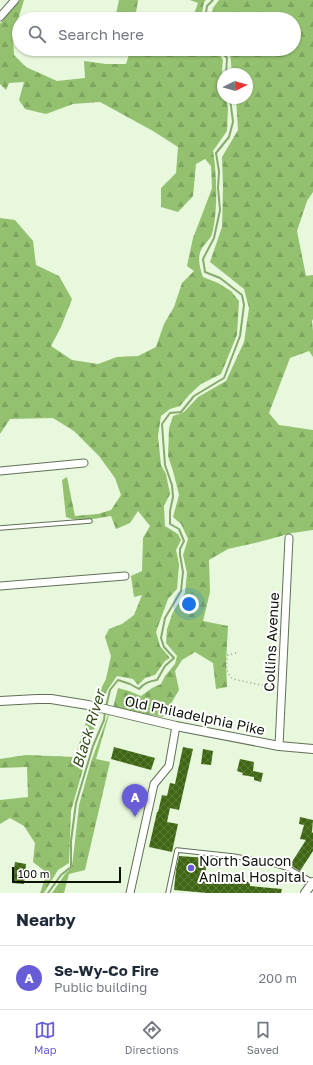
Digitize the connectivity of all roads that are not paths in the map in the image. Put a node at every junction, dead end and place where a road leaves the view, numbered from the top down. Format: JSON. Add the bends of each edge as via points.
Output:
{"nodes":[{"id":1,"x":15,"y":0,"type":"edge"},
{"id":2,"x":0,"y":17,"type":"edge"},
{"id":3,"x":84,"y":463,"type":"dead end"},
{"id":4,"x":0,"y":471,"type":"edge"},
{"id":5,"x":90,"y":521,"type":"dead end"},
{"id":6,"x":0,"y":528,"type":"edge"},
{"id":7,"x":289,"y":538,"type":"dead end"},
{"id":8,"x":126,"y":576,"type":"dead end"},
{"id":9,"x":0,"y":586,"type":"edge"},
{"id":10,"x":0,"y":701,"type":"edge"},
{"id":11,"x":176,"y":726,"type":"junction"},
{"id":12,"x":280,"y":746,"type":"junction"},
{"id":13,"x":313,"y":749,"type":"edge"},
{"id":14,"x":313,"y":882,"type":"edge"},
{"id":15,"x":130,"y":893,"type":"edge"},
{"id":16,"x":168,"y":893,"type":"edge"},
{"id":17,"x":305,"y":893,"type":"edge"}],
"edges":[{"from":1,"to":2,"type":"street"},
{"from":3,"to":4,"type":"street"},
{"from":5,"to":6,"type":"lane"},
{"from":7,"to":12,"type":"street","name":"Collins Avenue"},
{"from":8,"to":9,"type":"street"},
{"from":10,"to":11,"type":"street","name":"Old Philadelphia Pike","via":[[51,699]]},
{"from":11,"to":12,"type":"street","name":"Old Philadelphia Pike"},
{"from":11,"to":15,"type":"street","via":[[168,766],[154,784]]},
{"from":12,"to":13,"type":"street","name":"Old Philadelphia Pike"},
{"from":14,"to":16,"type":"lane","via":[[290,869],[270,863],[177,850]]},
{"from":14,"to":17,"type":"street"}]}
